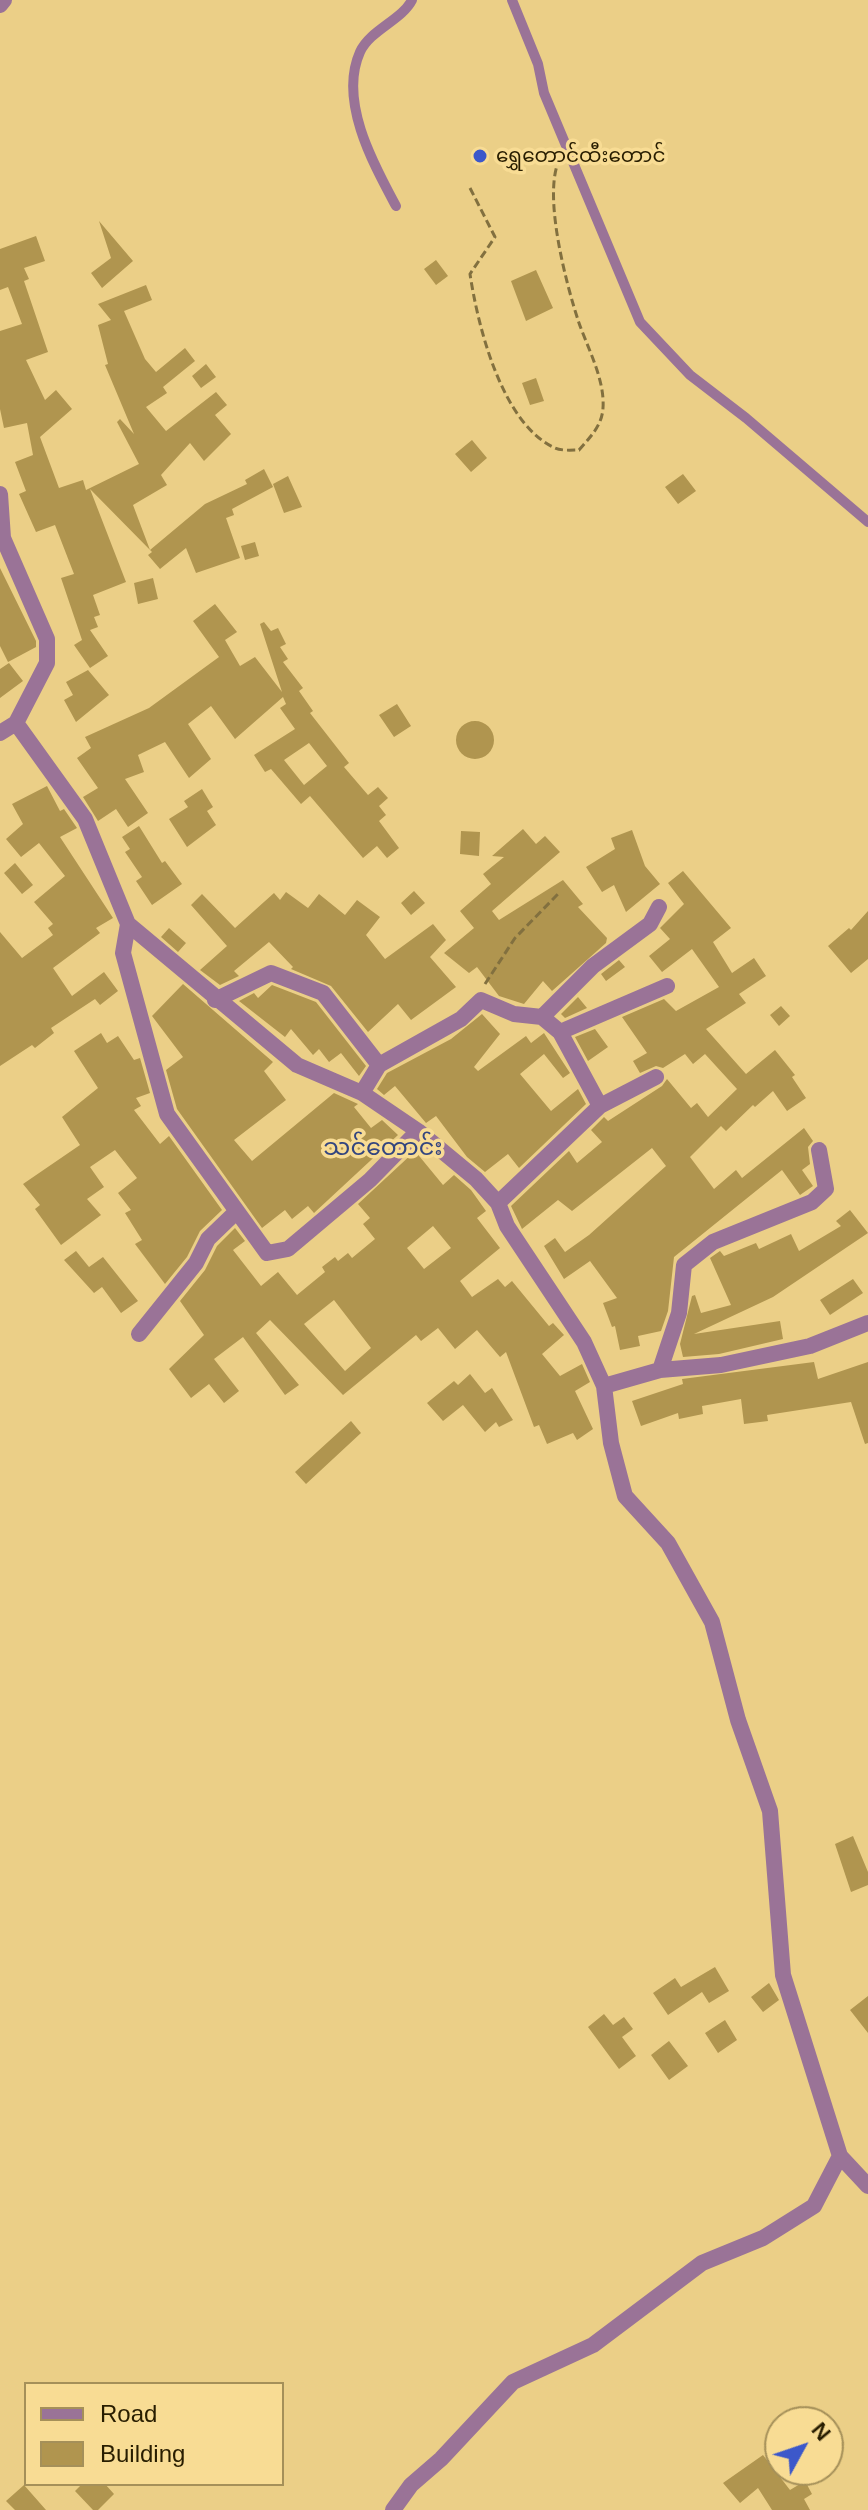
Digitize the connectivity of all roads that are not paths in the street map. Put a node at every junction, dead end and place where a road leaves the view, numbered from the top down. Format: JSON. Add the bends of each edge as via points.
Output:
{"nodes":[{"id":1,"x":412,"y":0,"type":"edge"},
{"id":2,"x":512,"y":0,"type":"edge"},
{"id":3,"x":396,"y":206,"type":"dead end"},
{"id":4,"x":0,"y":494,"type":"edge"},
{"id":5,"x":868,"y":522,"type":"edge"},
{"id":6,"x":16,"y":723,"type":"junction"},
{"id":7,"x":0,"y":733,"type":"edge"},
{"id":8,"x":659,"y":907,"type":"dead end"},
{"id":9,"x":128,"y":924,"type":"junction"},
{"id":10,"x":667,"y":986,"type":"dead end"},
{"id":11,"x":215,"y":1000,"type":"junction"},
{"id":12,"x":542,"y":1017,"type":"junction"},
{"id":13,"x":560,"y":1032,"type":"junction"},
{"id":14,"x":379,"y":1065,"type":"junction"},
{"id":15,"x":656,"y":1077,"type":"dead end"},
{"id":16,"x":362,"y":1093,"type":"junction"},
{"id":17,"x":600,"y":1106,"type":"junction"},
{"id":18,"x":418,"y":1131,"type":"junction"},
{"id":19,"x":819,"y":1150,"type":"dead end"},
{"id":20,"x":498,"y":1203,"type":"junction"},
{"id":21,"x":236,"y":1212,"type":"junction"},
{"id":22,"x":868,"y":1323,"type":"edge"},
{"id":23,"x":139,"y":1334,"type":"dead end"},
{"id":24,"x":660,"y":1370,"type":"junction"},
{"id":25,"x":604,"y":1386,"type":"junction"},
{"id":26,"x":840,"y":2156,"type":"junction"},
{"id":27,"x":868,"y":2186,"type":"edge"},
{"id":28,"x":393,"y":2510,"type":"edge"}],
"edges":[{"from":1,"to":3,"type":"lane","via":[[360,52],[354,88],[364,146]]},
{"from":2,"to":5,"type":"lane","via":[[565,145],[640,322],[690,375]]},
{"from":4,"to":6,"type":"street","via":[[3,538],[47,639],[47,663]]},
{"from":6,"to":7,"type":"street"},
{"from":6,"to":9,"type":"street","via":[[85,819]]},
{"from":8,"to":12,"type":"street","via":[[650,924],[593,966]]},
{"from":9,"to":11,"type":"street"},
{"from":9,"to":21,"type":"street","via":[[123,953],[167,1114]]},
{"from":10,"to":13,"type":"street"},
{"from":11,"to":14,"type":"street","via":[[271,973],[323,993]]},
{"from":11,"to":16,"type":"street","via":[[297,1065]]},
{"from":12,"to":13,"type":"street"},
{"from":12,"to":14,"type":"street","via":[[514,1014],[481,1000],[461,1019]]},
{"from":13,"to":17,"type":"street"},
{"from":14,"to":16,"type":"street"},
{"from":15,"to":17,"type":"street"},
{"from":16,"to":18,"type":"street"},
{"from":17,"to":20,"type":"street"},
{"from":18,"to":20,"type":"street"},
{"from":18,"to":21,"type":"street","via":[[370,1180],[288,1249],[267,1253]]},
{"from":19,"to":24,"type":"street","via":[[826,1189],[812,1202],[713,1242],[684,1265],[679,1313]]},
{"from":20,"to":25,"type":"street","via":[[507,1226],[584,1342]]},
{"from":21,"to":23,"type":"street","via":[[208,1239],[196,1263]]},
{"from":22,"to":24,"type":"street","via":[[810,1346],[721,1365]]},
{"from":24,"to":25,"type":"street"},
{"from":25,"to":26,"type":"street","via":[[625,1496],[668,1543],[712,1622],[770,1811],[783,1975]]},
{"from":26,"to":27,"type":"street"},
{"from":26,"to":28,"type":"street","via":[[814,2206],[763,2238],[702,2263],[593,2345],[513,2382]]}]}
